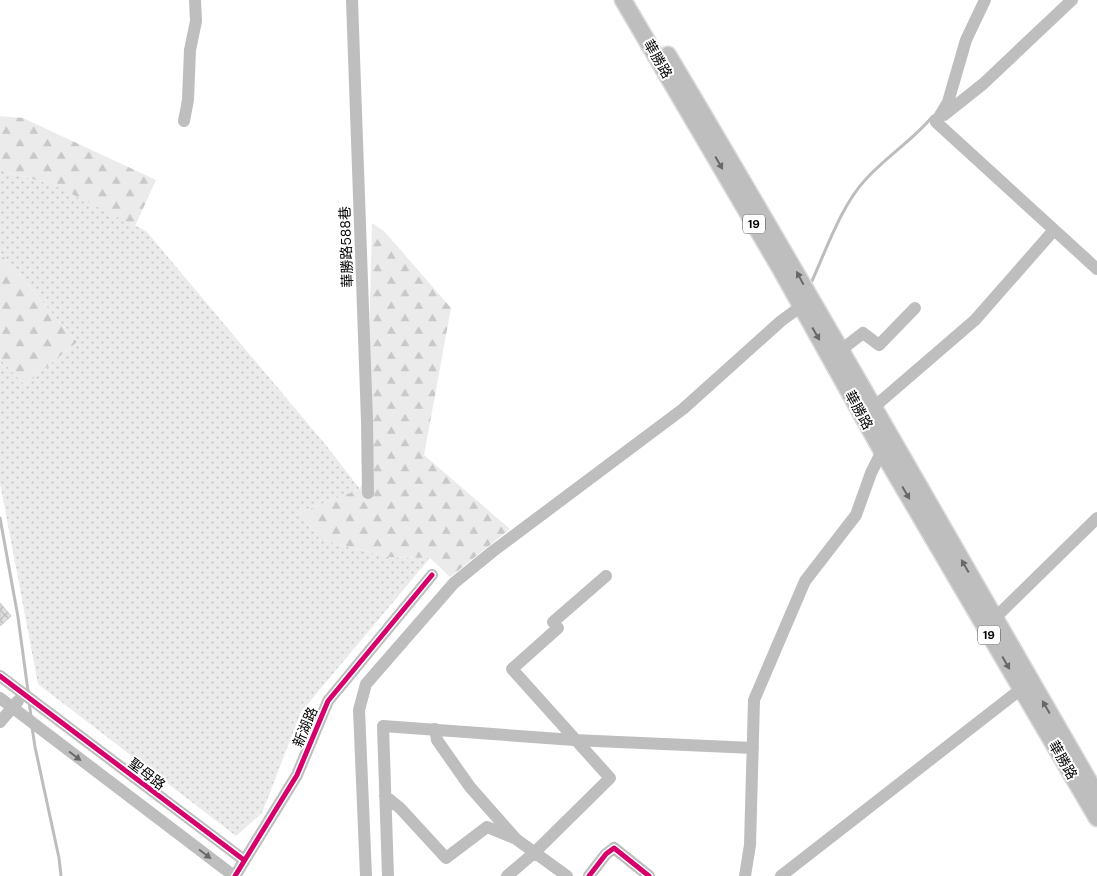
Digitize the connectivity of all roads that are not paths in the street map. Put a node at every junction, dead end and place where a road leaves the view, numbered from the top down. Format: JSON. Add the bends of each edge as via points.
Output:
{"nodes":[{"id":1,"x":195,"y":0,"type":"edge"},
{"id":2,"x":352,"y":0,"type":"edge"},
{"id":3,"x":623,"y":0,"type":"edge"},
{"id":4,"x":636,"y":0,"type":"edge"},
{"id":5,"x":985,"y":0,"type":"edge"},
{"id":6,"x":1072,"y":0,"type":"edge"},
{"id":7,"x":646,"y":27,"type":"junction"},
{"id":8,"x":184,"y":120,"type":"dead end"},
{"id":9,"x":936,"y":122,"type":"junction"},
{"id":10,"x":1054,"y":230,"type":"junction"},
{"id":11,"x":1097,"y":269,"type":"edge"},
{"id":12,"x":806,"y":303,"type":"junction"},
{"id":13,"x":915,"y":308,"type":"dead end"},
{"id":14,"x":841,"y":350,"type":"junction"},
{"id":15,"x":868,"y":411,"type":"junction"},
{"id":16,"x":887,"y":447,"type":"junction"},
{"id":17,"x":368,"y":493,"type":"dead end"},
{"id":18,"x":1097,"y":518,"type":"edge"},
{"id":19,"x":432,"y":575,"type":"dead end"},
{"id":20,"x":606,"y":576,"type":"dead end"},
{"id":21,"x":989,"y":621,"type":"junction"},
{"id":22,"x":2,"y":682,"type":"edge"},
{"id":23,"x":1027,"y":687,"type":"junction"},
{"id":24,"x":24,"y":694,"type":"junction"},
{"id":25,"x":0,"y":698,"type":"edge"},
{"id":26,"x":12,"y":708,"type":"junction"},
{"id":27,"x":0,"y":722,"type":"edge"},
{"id":28,"x":435,"y":729,"type":"junction"},
{"id":29,"x":574,"y":740,"type":"junction"},
{"id":30,"x":753,"y":748,"type":"junction"},
{"id":31,"x":1097,"y":795,"type":"edge"},
{"id":32,"x":385,"y":796,"type":"junction"},
{"id":33,"x":1097,"y":818,"type":"edge"},
{"id":34,"x":516,"y":839,"type":"junction"},
{"id":35,"x":534,"y":853,"type":"junction"},
{"id":36,"x":244,"y":860,"type":"junction"},
{"id":37,"x":235,"y":876,"type":"edge"},
{"id":38,"x":366,"y":876,"type":"edge"},
{"id":39,"x":388,"y":876,"type":"edge"},
{"id":40,"x":507,"y":876,"type":"edge"},
{"id":41,"x":566,"y":876,"type":"edge"},
{"id":42,"x":589,"y":876,"type":"edge"},
{"id":43,"x":649,"y":876,"type":"edge"},
{"id":44,"x":744,"y":876,"type":"edge"},
{"id":45,"x":782,"y":876,"type":"edge"}],
"edges":[{"from":1,"to":8,"type":"street","via":[[196,21]]},
{"from":2,"to":17,"type":"street","name":"華勝路588巷"},
{"from":3,"to":7,"type":"main road","name":"華勝路","number":"19"},
{"from":4,"to":7,"type":"main road","name":"華勝路","number":"19"},
{"from":5,"to":9,"type":"street","via":[[966,40],[948,102]]},
{"from":6,"to":9,"type":"street","via":[[983,84]]},
{"from":7,"to":12,"type":"main road","name":"華勝路","number":"19","via":[[780,268]]},
{"from":9,"to":10,"type":"street"},
{"from":10,"to":11,"type":"street"},
{"from":10,"to":15,"type":"street","via":[[975,320]]},
{"from":12,"to":14,"type":"main road","name":"華勝路","number":"19"},
{"from":12,"to":15,"type":"main road","name":"華勝路","number":"19","one_way":true},
{"from":12,"to":38,"type":"street","via":[[780,321],[683,409],[454,583],[366,684],[359,710]]},
{"from":13,"to":14,"type":"street","via":[[879,345],[863,333]]},
{"from":14,"to":15,"type":"main road","name":"華勝路","number":"19"},
{"from":15,"to":16,"type":"main road","name":"華勝路","number":"19"},
{"from":16,"to":21,"type":"main road","name":"華勝路","number":"19"},
{"from":16,"to":30,"type":"street","via":[[871,473],[856,515],[805,581],[754,700]]},
{"from":18,"to":21,"type":"street"},
{"from":19,"to":36,"type":"street","name":"新湖路","via":[[328,701],[297,775]]},
{"from":20,"to":29,"type":"street","via":[[553,622],[558,628],[512,669]]},
{"from":21,"to":23,"type":"main road","name":"華勝路","number":"19"},
{"from":22,"to":24,"type":"street"},
{"from":31,"to":23,"type":"main road","name":"華勝路","number":"19","one_way":true},
{"from":23,"to":33,"type":"main road","name":"華勝路","number":"19"},
{"from":23,"to":45,"type":"street"},
{"from":24,"to":26,"type":"street"},
{"from":24,"to":36,"type":"street","name":"聖母路"},
{"from":25,"to":26,"type":"street","name":"聖母路"},
{"from":26,"to":27,"type":"street"},
{"from":26,"to":37,"type":"street","name":"聖母路","one_way":true},
{"from":28,"to":29,"type":"street"},
{"from":28,"to":32,"type":"street","via":[[383,726]]},
{"from":28,"to":34,"type":"street","via":[[437,740],[470,787]]},
{"from":29,"to":30,"type":"street"},
{"from":29,"to":35,"type":"street","via":[[610,778]]},
{"from":30,"to":44,"type":"street","via":[[750,846]]},
{"from":32,"to":34,"type":"street","via":[[446,858],[487,827]]},
{"from":32,"to":39,"type":"street"},
{"from":34,"to":35,"type":"street"},
{"from":35,"to":40,"type":"street"},
{"from":35,"to":41,"type":"street"},
{"from":36,"to":37,"type":"street","name":"新湖路"},
{"from":42,"to":43,"type":"street","via":[[614,848]]}]}
